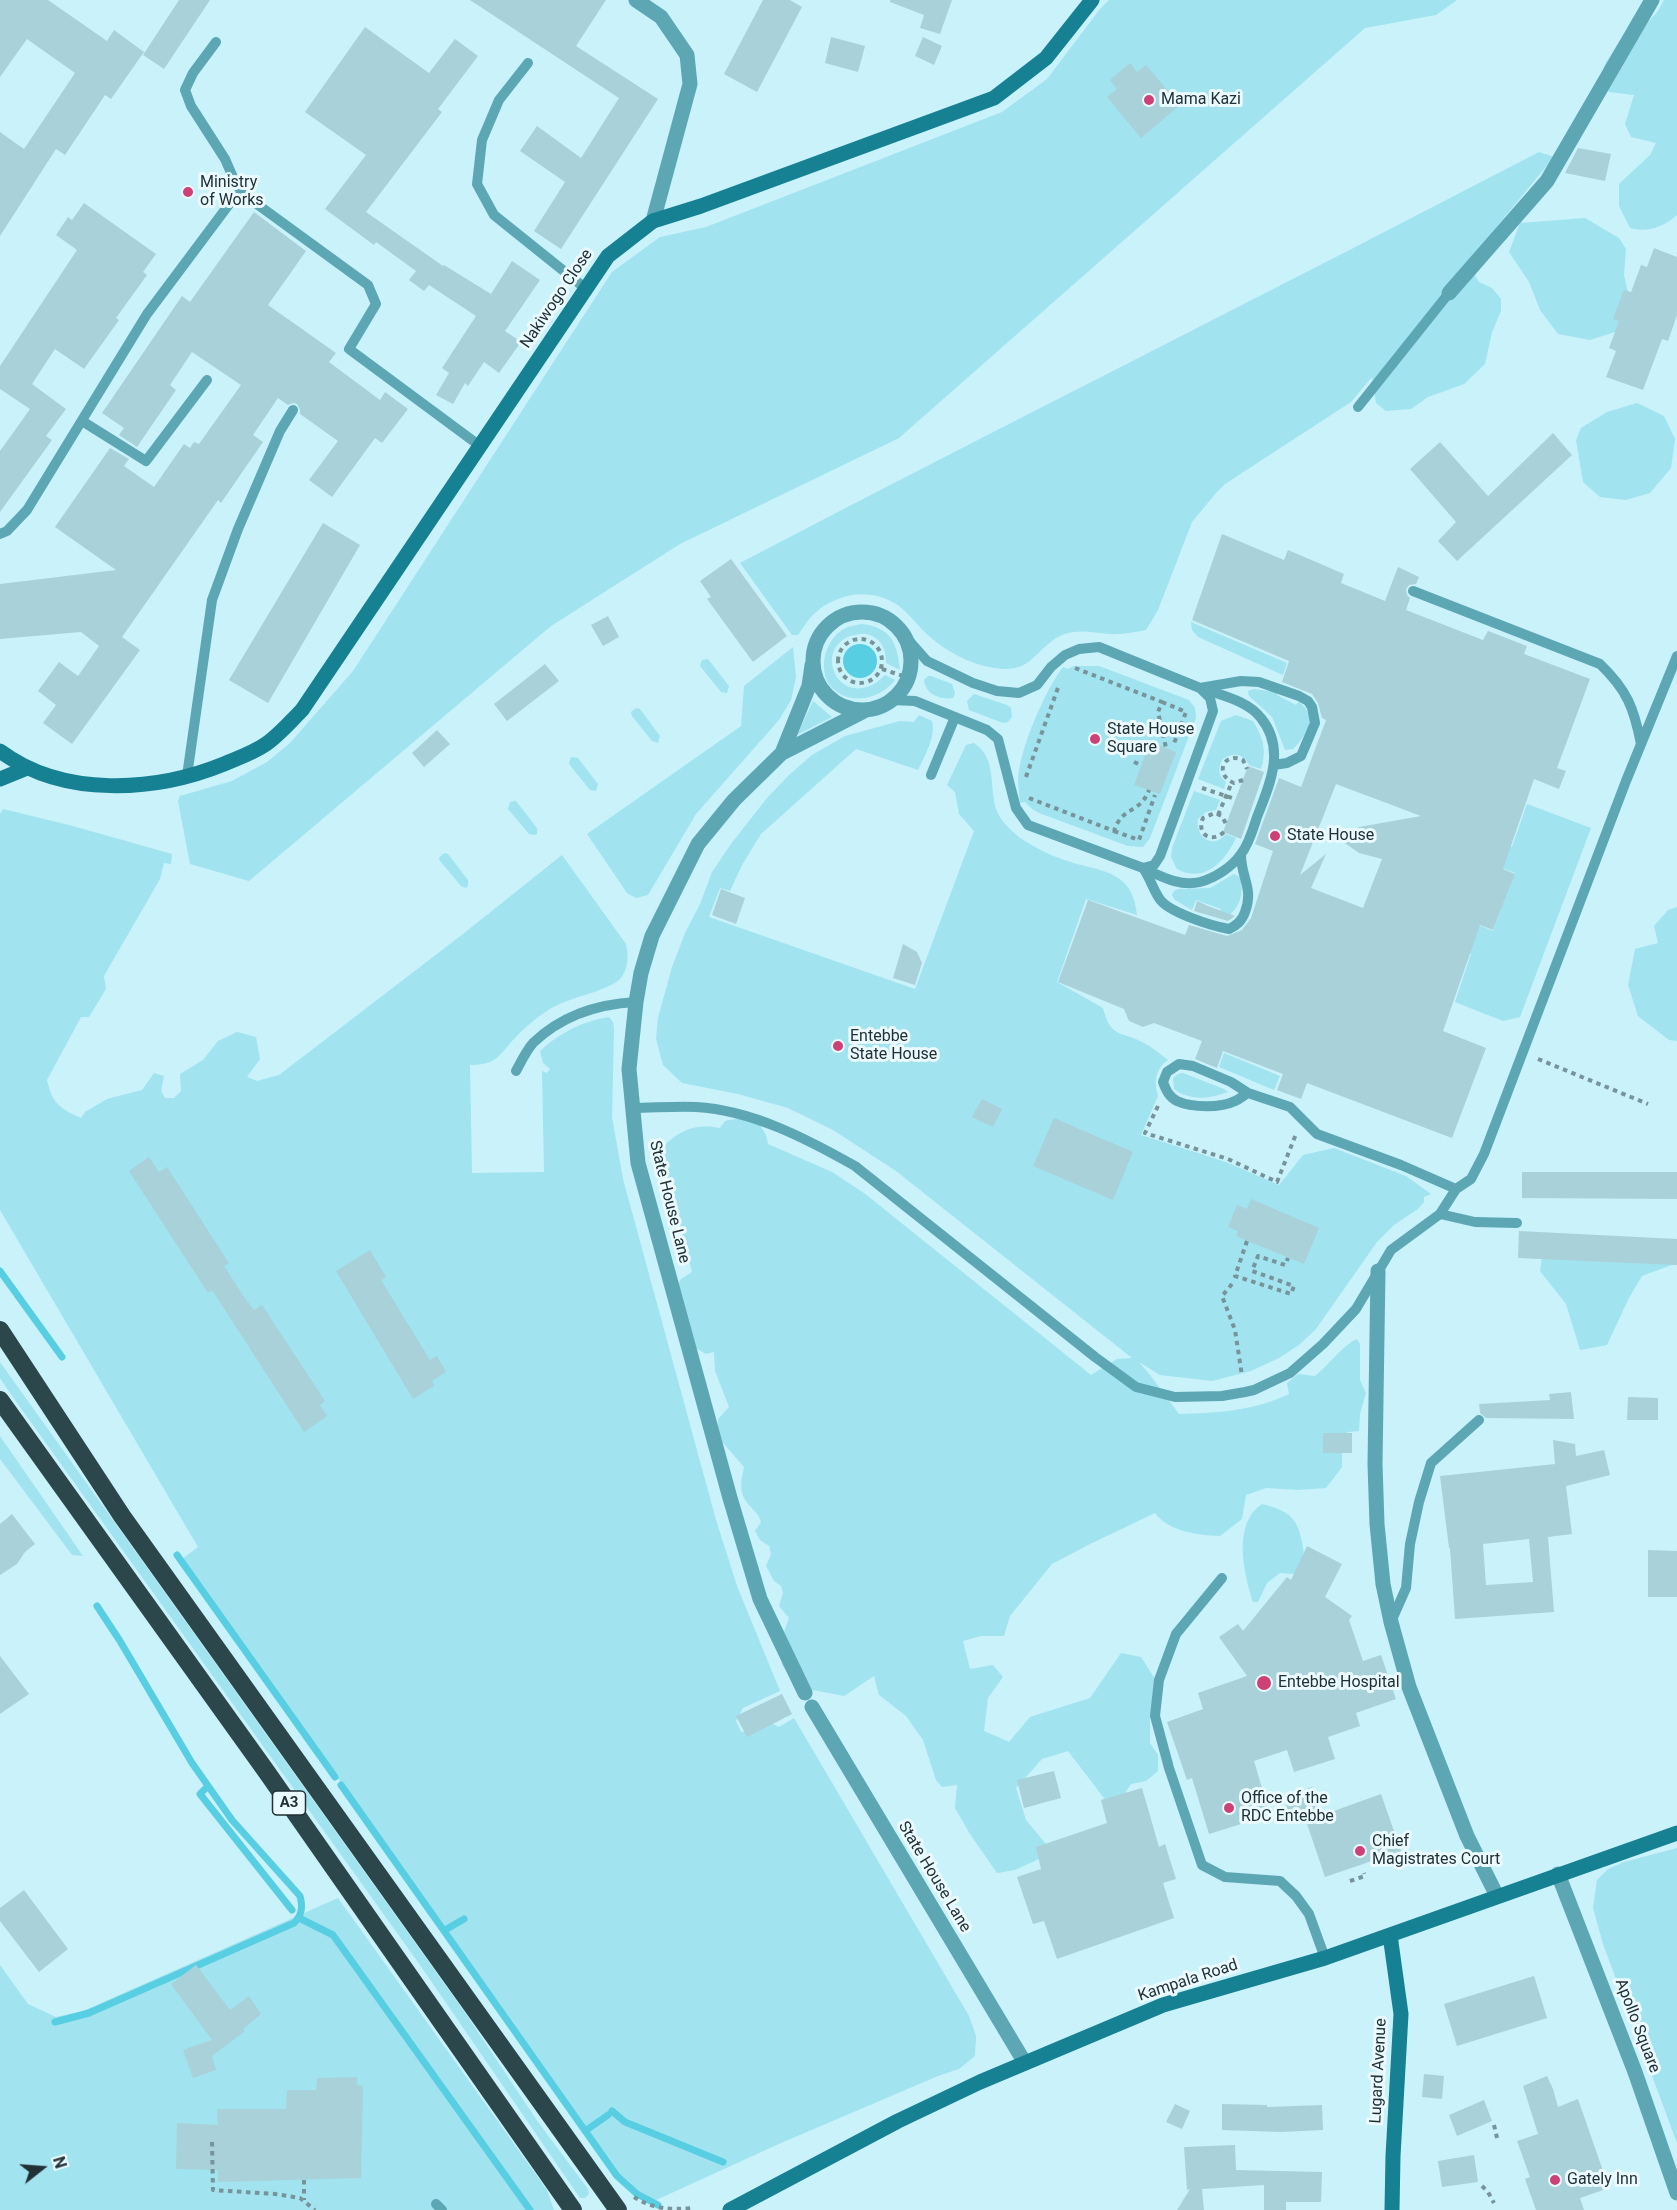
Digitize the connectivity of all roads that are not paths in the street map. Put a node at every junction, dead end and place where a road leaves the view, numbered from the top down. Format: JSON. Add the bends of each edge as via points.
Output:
{"nodes":[{"id":1,"x":636,"y":0,"type":"edge"},
{"id":2,"x":1092,"y":0,"type":"edge"},
{"id":3,"x":1652,"y":0,"type":"edge"},
{"id":4,"x":216,"y":42,"type":"dead end"},
{"id":5,"x":528,"y":63,"type":"dead end"},
{"id":6,"x":239,"y":191,"type":"junction"},
{"id":7,"x":653,"y":221,"type":"junction"},
{"id":8,"x":585,"y":288,"type":"junction"},
{"id":9,"x":1449,"y":293,"type":"joint"},
{"id":10,"x":207,"y":380,"type":"dead end"},
{"id":11,"x":1358,"y":407,"type":"dead end"},
{"id":12,"x":293,"y":410,"type":"dead end"},
{"id":13,"x":82,"y":421,"type":"junction"},
{"id":14,"x":480,"y":446,"type":"junction"},
{"id":15,"x":0,"y":534,"type":"edge"},
{"id":16,"x":1413,"y":591,"type":"dead end"},
{"id":17,"x":904,"y":635,"type":"junction"},
{"id":18,"x":1677,"y":656,"type":"edge"},
{"id":19,"x":812,"y":665,"type":"junction"},
{"id":20,"x":1200,"y":688,"type":"junction"},
{"id":21,"x":892,"y":700,"type":"junction"},
{"id":22,"x":864,"y":711,"type":"junction"},
{"id":23,"x":955,"y":717,"type":"junction"},
{"id":24,"x":1641,"y":744,"type":"junction"},
{"id":25,"x":0,"y":751,"type":"edge"},
{"id":26,"x":782,"y":753,"type":"junction"},
{"id":27,"x":1274,"y":765,"type":"junction"},
{"id":28,"x":27,"y":768,"type":"junction"},
{"id":29,"x":931,"y":775,"type":"dead end"},
{"id":30,"x":187,"y":776,"type":"junction"},
{"id":31,"x":0,"y":779,"type":"edge"},
{"id":32,"x":1241,"y":855,"type":"junction"},
{"id":33,"x":1143,"y":868,"type":"junction"},
{"id":34,"x":636,"y":1002,"type":"junction"},
{"id":35,"x":516,"y":1071,"type":"dead end"},
{"id":36,"x":1248,"y":1093,"type":"junction"},
{"id":37,"x":632,"y":1108,"type":"junction"},
{"id":38,"x":1456,"y":1189,"type":"junction"},
{"id":39,"x":1440,"y":1214,"type":"junction"},
{"id":40,"x":1517,"y":1223,"type":"dead end"},
{"id":41,"x":1378,"y":1270,"type":"junction"},
{"id":42,"x":0,"y":1330,"type":"edge"},
{"id":43,"x":0,"y":1401,"type":"edge"},
{"id":44,"x":1479,"y":1420,"type":"dead end"},
{"id":45,"x":1222,"y":1578,"type":"dead end"},
{"id":46,"x":1391,"y":1622,"type":"junction"},
{"id":47,"x":1677,"y":1833,"type":"edge"},
{"id":48,"x":1558,"y":1874,"type":"junction"},
{"id":49,"x":1497,"y":1896,"type":"junction"},
{"id":50,"x":1389,"y":1935,"type":"junction"},
{"id":51,"x":1325,"y":1958,"type":"junction"},
{"id":52,"x":1025,"y":2063,"type":"junction"},
{"id":53,"x":1677,"y":2193,"type":"edge"},
{"id":54,"x":614,"y":2204,"type":"edge"},
{"id":55,"x":573,"y":2210,"type":"edge"},
{"id":56,"x":730,"y":2210,"type":"edge"},
{"id":57,"x":1392,"y":2210,"type":"edge"}],
"edges":[{"from":1,"to":7,"type":"street","via":[[661,17],[687,54],[690,84]]},
{"from":2,"to":7,"type":"street","name":"Nakiwogo Close","via":[[1046,58],[994,98]]},
{"from":3,"to":9,"type":"street","via":[[1547,181]]},
{"from":4,"to":6,"type":"lane","via":[[185,90]]},
{"from":5,"to":8,"type":"lane","via":[[499,100],[482,140],[477,184],[494,215]]},
{"from":6,"to":13,"type":"lane","via":[[147,314]]},
{"from":6,"to":14,"type":"lane","via":[[368,285],[376,304],[349,349]]},
{"from":7,"to":8,"type":"street","name":"Nakiwogo Close","via":[[608,256]]},
{"from":8,"to":14,"type":"street","name":"Nakiwogo Close"},
{"from":9,"to":11,"type":"lane"},
{"from":10,"to":13,"type":"lane","via":[[146,460]]},
{"from":12,"to":30,"type":"lane","via":[[238,529],[212,600]]},
{"from":13,"to":15,"type":"lane","via":[[27,510]]},
{"from":14,"to":30,"type":"street","name":"Nakiwogo Close","via":[[303,710],[266,744]]},
{"from":16,"to":24,"type":"lane","via":[[1600,664],[1618,681],[1629,700]]},
{"from":17,"to":19,"type":"street","via":[[885,617],[846,614],[818,639]]},
{"from":17,"to":20,"type":"lane","via":[[927,661],[997,691],[1019,693],[1037,685],[1062,663],[1065,655],[1079,649],[1099,648]]},
{"from":17,"to":21,"type":"street","via":[[910,653],[909,678]]},
{"from":18,"to":24,"type":"lane"},
{"from":19,"to":22,"type":"street","via":[[818,684],[829,699],[845,708]]},
{"from":19,"to":26,"type":"street","via":[[803,702]]},
{"from":20,"to":27,"type":"lane","via":[[1247,706],[1260,716],[1273,741]]},
{"from":20,"to":27,"type":"lane","via":[[1259,682],[1308,701],[1316,723],[1301,756]]},
{"from":20,"to":33,"type":"lane","via":[[1210,698],[1213,711],[1160,856],[1154,865]]},
{"from":21,"to":22,"type":"street"},
{"from":21,"to":23,"type":"lane","via":[[915,701]]},
{"from":22,"to":26,"type":"street"},
{"from":23,"to":29,"type":"lane"},
{"from":23,"to":33,"type":"lane","via":[[987,730],[998,739],[1016,792],[1016,808],[1028,825]]},
{"from":24,"to":38,"type":"lane","via":[[1484,1154],[1471,1179]]},
{"from":25,"to":28,"type":"street","name":"Nakiwogo Close"},
{"from":26,"to":34,"type":"street","name":"State House Lane","via":[[734,800],[698,844],[652,936]]},
{"from":27,"to":32,"type":"lane"},
{"from":28,"to":30,"type":"street","name":"Nakiwogo Close","via":[[53,777],[124,785]]},
{"from":28,"to":31,"type":"street"},
{"from":32,"to":33,"type":"lane","via":[[1222,872],[1200,882],[1173,881]]},
{"from":32,"to":33,"type":"lane","via":[[1249,903],[1243,919],[1229,929],[1165,906]]},
{"from":34,"to":35,"type":"lane","via":[[580,1012],[556,1025],[532,1044]]},
{"from":34,"to":37,"type":"street","name":"State House Lane","via":[[629,1069]]},
{"from":36,"to":36,"type":"lane","via":[[1215,1074],[1179,1064],[1167,1072],[1163,1082],[1178,1101],[1196,1105],[1234,1102]]},
{"from":36,"to":38,"type":"lane","via":[[1290,1107],[1317,1134]]},
{"from":37,"to":41,"type":"lane","via":[[697,1107],[731,1113],[772,1125],[819,1146],[855,1166],[1136,1387],[1175,1397],[1245,1392],[1290,1372],[1356,1309]]},
{"from":37,"to":52,"type":"street","name":"State House Lane","via":[[638,1163],[760,1599],[807,1699]]},
{"from":38,"to":39,"type":"lane"},
{"from":39,"to":40,"type":"lane","via":[[1475,1222]]},
{"from":39,"to":41,"type":"lane","via":[[1391,1250]]},
{"from":41,"to":46,"type":"street","via":[[1377,1524]]},
{"from":42,"to":54,"type":"highway","number":"A3","via":[[122,1516]]},
{"from":43,"to":55,"type":"highway","number":"A3","via":[[266,1771]]},
{"from":44,"to":46,"type":"lane","via":[[1431,1463],[1410,1544],[1406,1588]]},
{"from":45,"to":51,"type":"lane","via":[[1176,1634],[1159,1680],[1155,1716],[1166,1758],[1202,1865],[1225,1877],[1280,1881],[1309,1914]]},
{"from":46,"to":49,"type":"street","via":[[1409,1687],[1467,1836]]},
{"from":47,"to":48,"type":"street","name":"Kampala Road"},
{"from":48,"to":49,"type":"street","name":"Kampala Road"},
{"from":48,"to":53,"type":"street","name":"Apollo Square"},
{"from":49,"to":50,"type":"street","name":"Kampala Road"},
{"from":50,"to":51,"type":"street","name":"Kampala Road"},
{"from":50,"to":57,"type":"street","name":"Lugard Avenue","via":[[1401,2014]]},
{"from":51,"to":52,"type":"street","name":"Kampala Road","via":[[1163,2005]]},
{"from":52,"to":56,"type":"street","name":"Kampala Road","via":[[898,2121]]}]}
